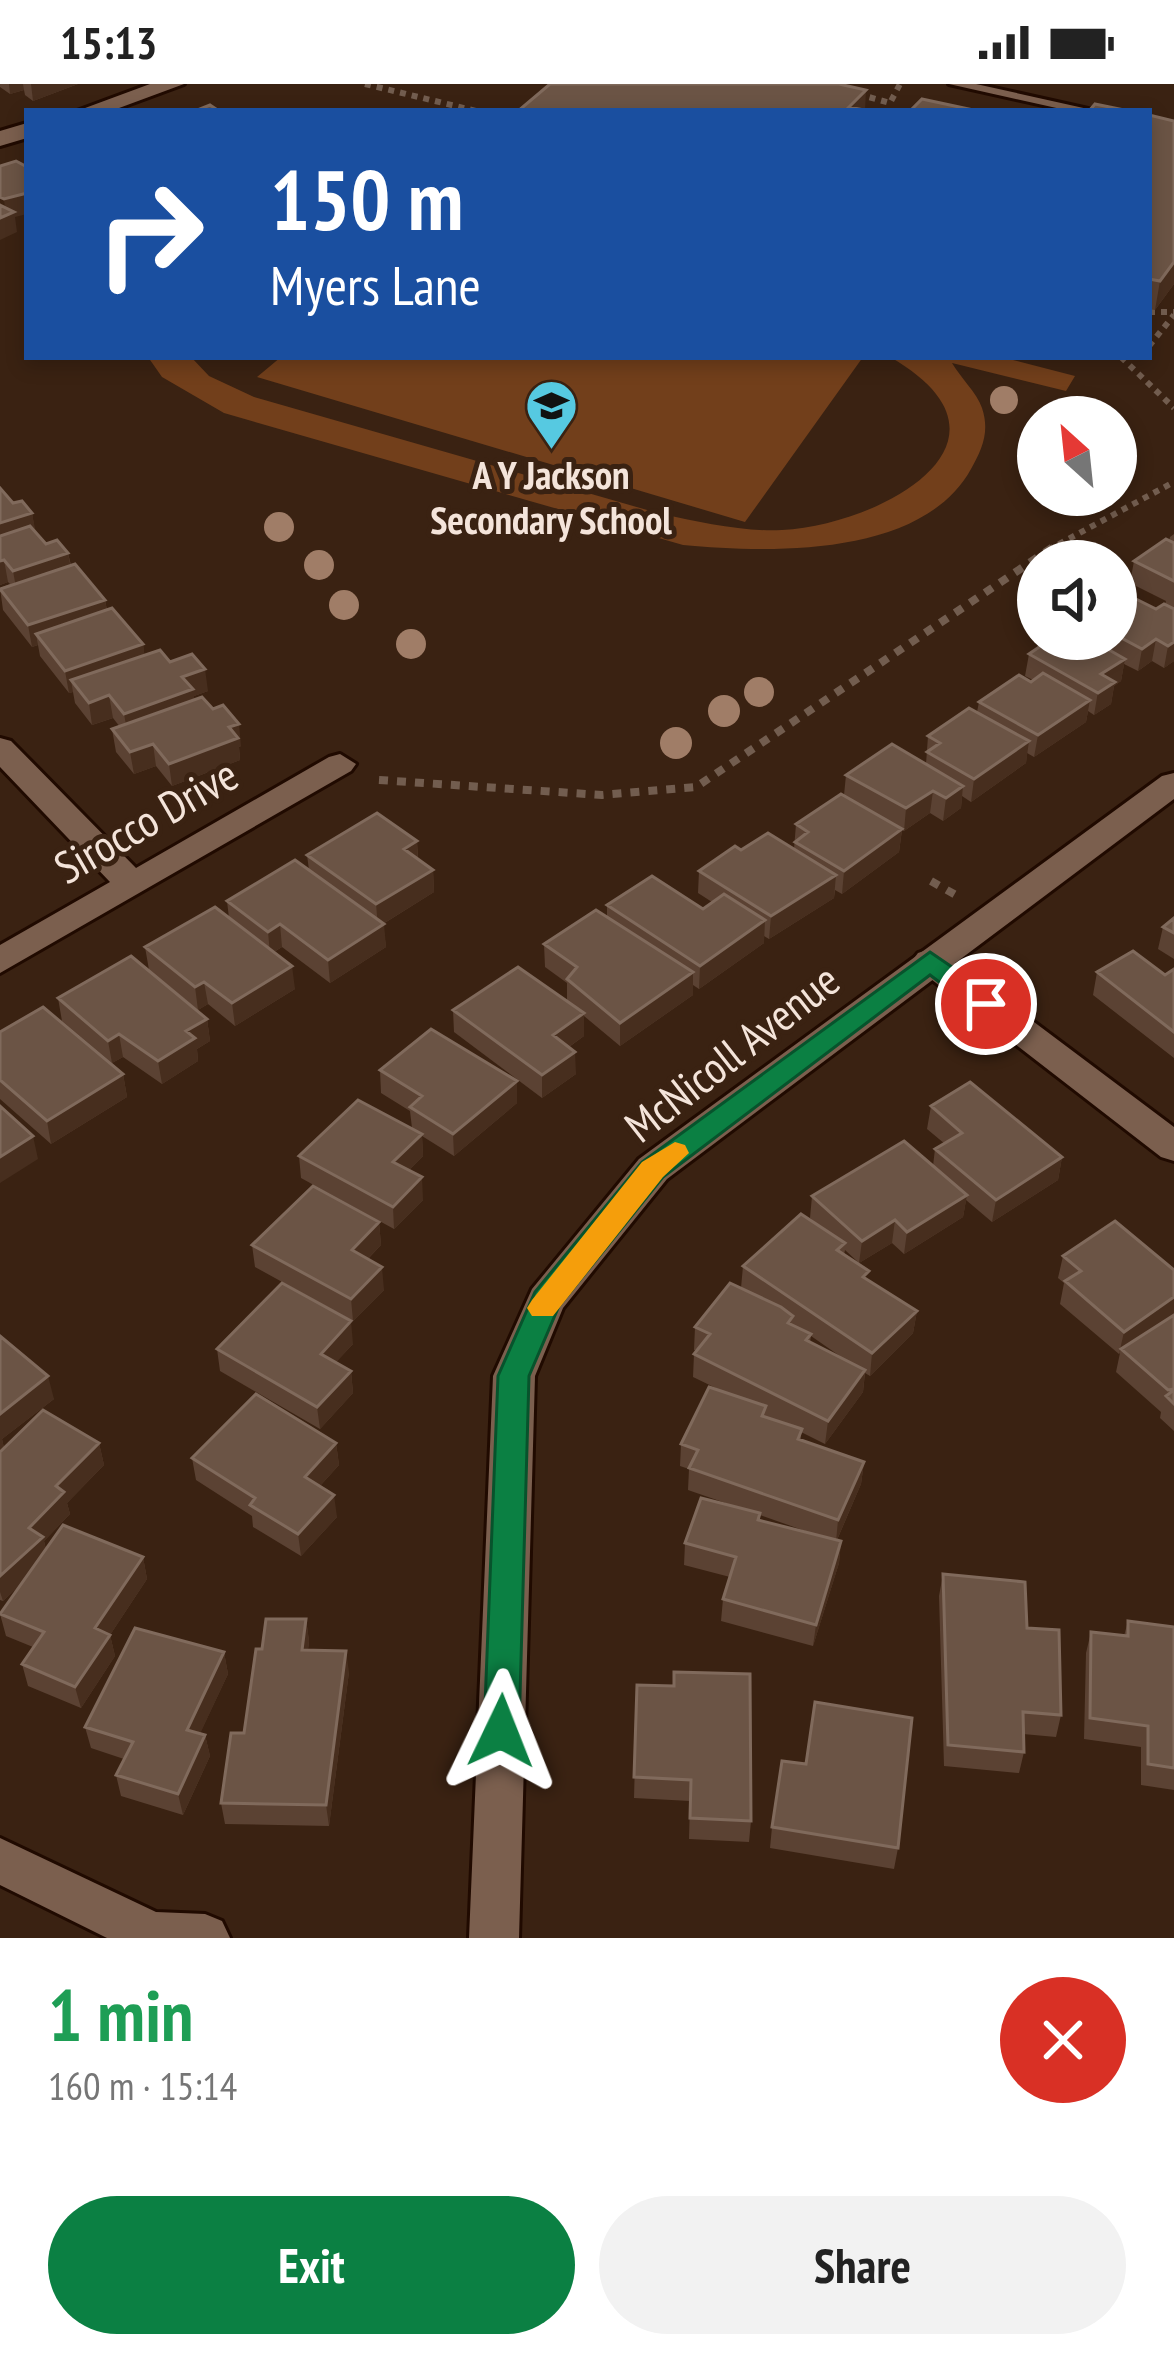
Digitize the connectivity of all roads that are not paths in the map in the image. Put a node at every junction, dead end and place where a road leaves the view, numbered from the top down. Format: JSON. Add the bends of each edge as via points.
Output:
{"nodes":[{"id":1,"x":173,"y":84,"type":"edge"},
{"id":2,"x":956,"y":84,"type":"edge"},
{"id":3,"x":97,"y":108,"type":"edge"},
{"id":4,"x":1075,"y":108,"type":"edge"},
{"id":5,"x":0,"y":748,"type":"edge"},
{"id":6,"x":340,"y":764,"type":"dead end"},
{"id":7,"x":1174,"y":783,"type":"edge"},
{"id":8,"x":131,"y":884,"type":"junction"},
{"id":9,"x":0,"y":961,"type":"edge"},
{"id":10,"x":930,"y":961,"type":"junction"},
{"id":11,"x":1174,"y":1147,"type":"edge"},
{"id":12,"x":0,"y":1861,"type":"edge"},
{"id":13,"x":206,"y":1938,"type":"edge"},
{"id":14,"x":494,"y":1938,"type":"edge"}],
"edges":[{"from":1,"to":3,"type":"street"},
{"from":2,"to":4,"type":"lane"},
{"from":5,"to":8,"type":"street"},
{"from":6,"to":8,"type":"street","name":"Sirocco Drive"},
{"from":7,"to":10,"type":"street","name":"McNicoll Avenue"},
{"from":8,"to":9,"type":"street","name":"Sirocco Drive"},
{"from":10,"to":11,"type":"street"},
{"from":10,"to":14,"type":"street","name":"McNicoll Avenue","via":[[652,1169],[546,1300],[514,1376]]},
{"from":12,"to":13,"type":"street","via":[[152,1935]]}]}
